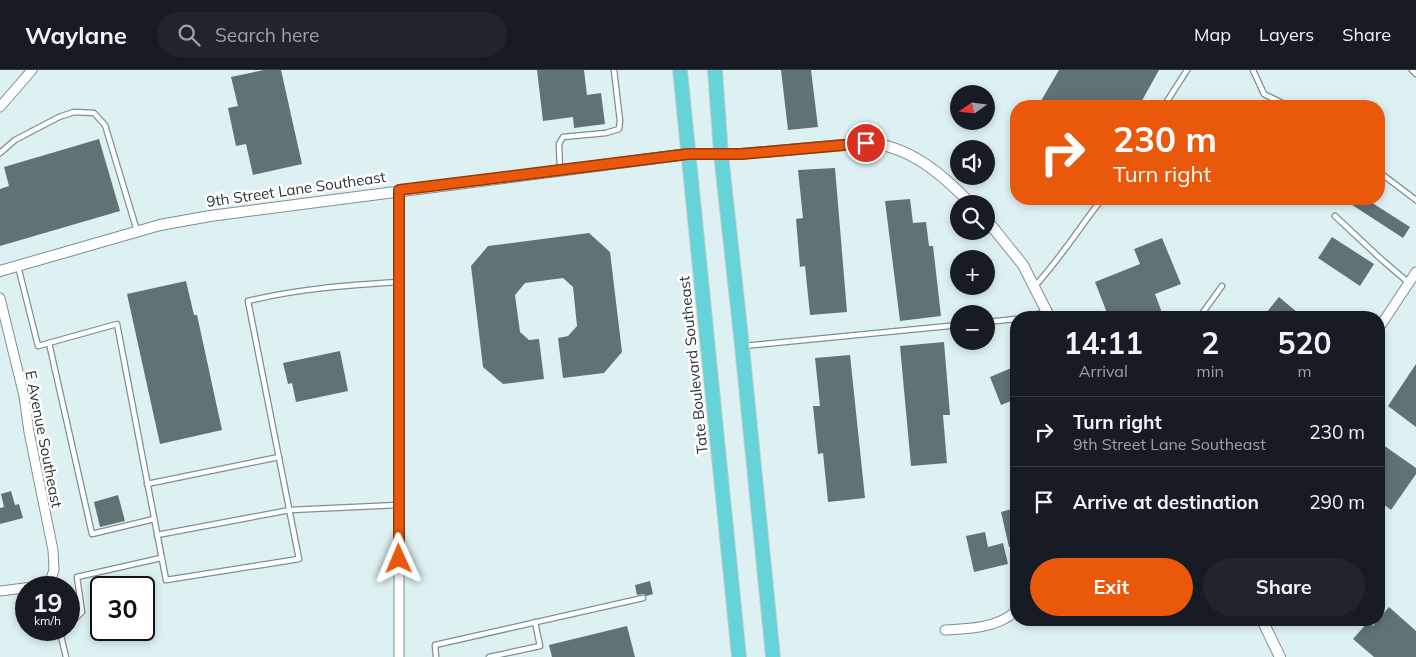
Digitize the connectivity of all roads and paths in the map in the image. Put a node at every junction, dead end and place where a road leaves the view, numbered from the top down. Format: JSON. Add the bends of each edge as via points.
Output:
{"nodes":[{"id":1,"x":32,"y":70,"type":"edge"},
{"id":2,"x":614,"y":70,"type":"edge"},
{"id":3,"x":680,"y":70,"type":"edge"},
{"id":4,"x":715,"y":70,"type":"edge"},
{"id":5,"x":1188,"y":70,"type":"edge"},
{"id":6,"x":1253,"y":70,"type":"edge"},
{"id":7,"x":1412,"y":70,"type":"edge"},
{"id":8,"x":1416,"y":74,"type":"edge"},
{"id":9,"x":1168,"y":100,"type":"edge"},
{"id":10,"x":1276,"y":100,"type":"edge"},
{"id":11,"x":0,"y":107,"type":"edge"},
{"id":12,"x":0,"y":153,"type":"edge"},
{"id":13,"x":688,"y":154,"type":"junction"},
{"id":14,"x":721,"y":154,"type":"junction"},
{"id":15,"x":560,"y":170,"type":"junction"},
{"id":16,"x":1385,"y":177,"type":"edge"},
{"id":17,"x":399,"y":190,"type":"junction"},
{"id":18,"x":961,"y":195,"type":"edge"},
{"id":19,"x":1416,"y":200,"type":"edge"},
{"id":20,"x":1097,"y":205,"type":"edge"},
{"id":21,"x":1334,"y":216,"type":"dead end"},
{"id":22,"x":995,"y":230,"type":"edge"},
{"id":23,"x":137,"y":231,"type":"junction"},
{"id":24,"x":18,"y":266,"type":"junction"},
{"id":25,"x":0,"y":272,"type":"edge"},
{"id":26,"x":1416,"y":272,"type":"edge"},
{"id":27,"x":398,"y":282,"type":"junction"},
{"id":28,"x":1409,"y":283,"type":"junction"},
{"id":29,"x":1034,"y":285,"type":"junction"},
{"id":30,"x":1222,"y":286,"type":"dead end"},
{"id":31,"x":0,"y":298,"type":"edge"},
{"id":32,"x":1047,"y":311,"type":"edge"},
{"id":33,"x":1204,"y":311,"type":"edge"},
{"id":34,"x":1385,"y":319,"type":"edge"},
{"id":35,"x":1010,"y":320,"type":"edge"},
{"id":36,"x":995,"y":321,"type":"edge"},
{"id":37,"x":950,"y":326,"type":"edge"},
{"id":38,"x":50,"y":343,"type":"junction"},
{"id":39,"x":742,"y":346,"type":"junction"},
{"id":40,"x":279,"y":457,"type":"junction"},
{"id":41,"x":148,"y":484,"type":"junction"},
{"id":42,"x":398,"y":505,"type":"junction"},
{"id":43,"x":290,"y":510,"type":"junction"},
{"id":44,"x":154,"y":519,"type":"junction"},
{"id":45,"x":157,"y":536,"type":"junction"},
{"id":46,"x":162,"y":558,"type":"junction"},
{"id":47,"x":80,"y":576,"type":"edge"},
{"id":48,"x":0,"y":591,"type":"edge"},
{"id":49,"x":80,"y":598,"type":"edge"},
{"id":50,"x":643,"y":598,"type":"dead end"},
{"id":51,"x":80,"y":614,"type":"edge"},
{"id":52,"x":1010,"y":615,"type":"edge"},
{"id":53,"x":535,"y":622,"type":"junction"},
{"id":54,"x":1265,"y":626,"type":"edge"},
{"id":55,"x":945,"y":630,"type":"dead end"},
{"id":56,"x":62,"y":641,"type":"edge"},
{"id":57,"x":66,"y":657,"type":"edge"},
{"id":58,"x":399,"y":657,"type":"edge"},
{"id":59,"x":436,"y":657,"type":"edge"},
{"id":60,"x":489,"y":657,"type":"edge"},
{"id":61,"x":739,"y":657,"type":"edge"},
{"id":62,"x":773,"y":657,"type":"edge"},
{"id":63,"x":1280,"y":657,"type":"edge"}],
"edges":[{"from":1,"to":11,"type":"street"},
{"from":2,"to":15,"type":"lane","via":[[619,130],[563,137],[559,144]]},
{"from":3,"to":13,"type":"main road","name":"Tate Boulevard Southeast"},
{"from":4,"to":14,"type":"main road"},
{"from":5,"to":9,"type":"lane"},
{"from":6,"to":10,"type":"lane","via":[[1264,94]]},
{"from":7,"to":8,"type":"lane"},
{"from":12,"to":23,"type":"lane","via":[[15,140],[59,117],[74,112],[94,113],[105,125]]},
{"from":13,"to":14,"type":"street","name":"9th Street Lane Southeast"},
{"from":13,"to":15,"type":"street","name":"9th Street Lane Southeast"},
{"from":13,"to":61,"type":"main road","name":"Tate Boulevard Southeast"},
{"from":14,"to":18,"type":"street","name":"9th Street Lane Southeast","via":[[866,143],[892,146],[921,160]]},
{"from":14,"to":39,"type":"main road"},
{"from":15,"to":17,"type":"street","name":"9th Street Lane Southeast"},
{"from":16,"to":19,"type":"lane"},
{"from":17,"to":23,"type":"street","name":"9th Street Lane Southeast","via":[[210,216]]},
{"from":17,"to":27,"type":"street"},
{"from":20,"to":29,"type":"lane","via":[[1054,266]]},
{"from":21,"to":28,"type":"lane"},
{"from":22,"to":29,"type":"street"},
{"from":23,"to":24,"type":"street","name":"9th Street Lane Southeast"},
{"from":24,"to":25,"type":"street","name":"9th Street Lane Southeast"},
{"from":24,"to":38,"type":"lane","via":[[38,346]]},
{"from":26,"to":28,"type":"street"},
{"from":27,"to":40,"type":"lane","via":[[273,294],[248,301]]},
{"from":27,"to":42,"type":"street"},
{"from":28,"to":34,"type":"street"},
{"from":29,"to":32,"type":"street"},
{"from":30,"to":33,"type":"lane"},
{"from":31,"to":48,"type":"street","name":"E Avenue Southeast","via":[[24,396],[54,550],[54,570],[49,584]]},
{"from":35,"to":36,"type":"lane"},
{"from":37,"to":39,"type":"lane"},
{"from":38,"to":41,"type":"lane","via":[[117,324]]},
{"from":38,"to":44,"type":"lane","via":[[92,534]]},
{"from":39,"to":62,"type":"main road"},
{"from":40,"to":41,"type":"lane"},
{"from":40,"to":43,"type":"lane"},
{"from":41,"to":44,"type":"lane"},
{"from":42,"to":43,"type":"lane"},
{"from":42,"to":58,"type":"street"},
{"from":43,"to":45,"type":"lane"},
{"from":43,"to":46,"type":"lane","via":[[299,560],[166,580]]},
{"from":44,"to":45,"type":"lane"},
{"from":45,"to":46,"type":"lane"},
{"from":46,"to":47,"type":"lane"},
{"from":49,"to":51,"type":"lane"},
{"from":50,"to":53,"type":"lane"},
{"from":52,"to":55,"type":"street","via":[[989,625]]},
{"from":53,"to":59,"type":"lane","via":[[435,645]]},
{"from":53,"to":60,"type":"lane","via":[[540,646]]},
{"from":54,"to":63,"type":"street"},
{"from":56,"to":57,"type":"lane"}]}
